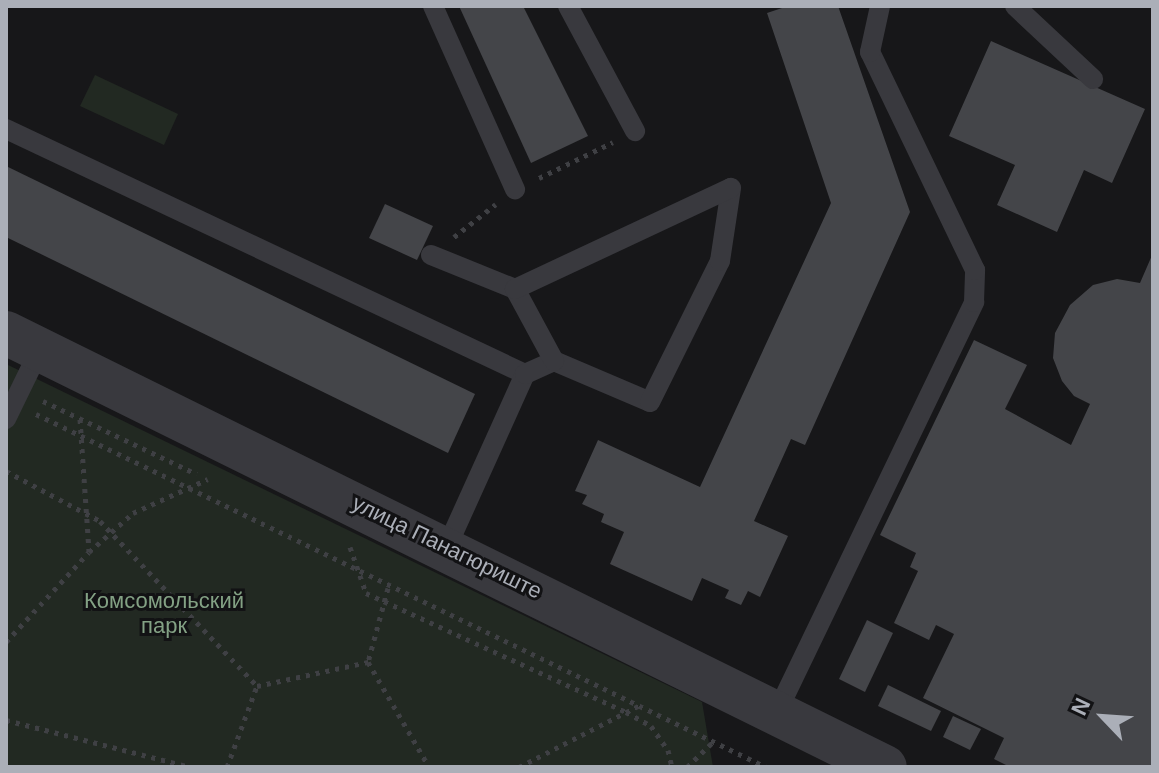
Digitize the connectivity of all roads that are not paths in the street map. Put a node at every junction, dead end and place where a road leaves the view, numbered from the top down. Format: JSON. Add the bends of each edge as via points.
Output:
{"nodes":[{"id":1,"x":433,"y":6,"type":"edge"},
{"id":2,"x":568,"y":6,"type":"edge"},
{"id":3,"x":880,"y":6,"type":"edge"},
{"id":4,"x":1015,"y":6,"type":"edge"},
{"id":5,"x":1093,"y":79,"type":"dead end"},
{"id":6,"x":6,"y":129,"type":"edge"},
{"id":7,"x":635,"y":131,"type":"road end"},
{"id":8,"x":515,"y":189,"type":"road end"},
{"id":9,"x":431,"y":255,"type":"road end"},
{"id":10,"x":515,"y":289,"type":"junction"},
{"id":11,"x":23,"y":341,"type":"edge"},
{"id":12,"x":554,"y":361,"type":"junction"},
{"id":13,"x":525,"y":374,"type":"junction"},
{"id":14,"x":13,"y":404,"type":"edge"},
{"id":15,"x":447,"y":547,"type":"junction"},
{"id":16,"x":777,"y":712,"type":"junction"},
{"id":17,"x":885,"y":767,"type":"edge"}],
"edges":[{"from":1,"to":8,"type":"lane"},
{"from":2,"to":7,"type":"lane"},
{"from":3,"to":16,"type":"lane","via":[[870,52],[975,270],[974,302]]},
{"from":4,"to":5,"type":"lane"},
{"from":6,"to":13,"type":"lane"},
{"from":9,"to":10,"type":"lane"},
{"from":10,"to":12,"type":"lane"},
{"from":10,"to":12,"type":"lane","via":[[731,188],[720,261],[650,402]]},
{"from":11,"to":14,"type":"lane"},
{"from":11,"to":15,"type":"street","name":"улица Панагюриште"},
{"from":12,"to":13,"type":"lane"},
{"from":13,"to":15,"type":"lane"},
{"from":15,"to":16,"type":"street","name":"улица Панагюриште"},
{"from":16,"to":17,"type":"street","name":"улица Панагюриште"}]}
